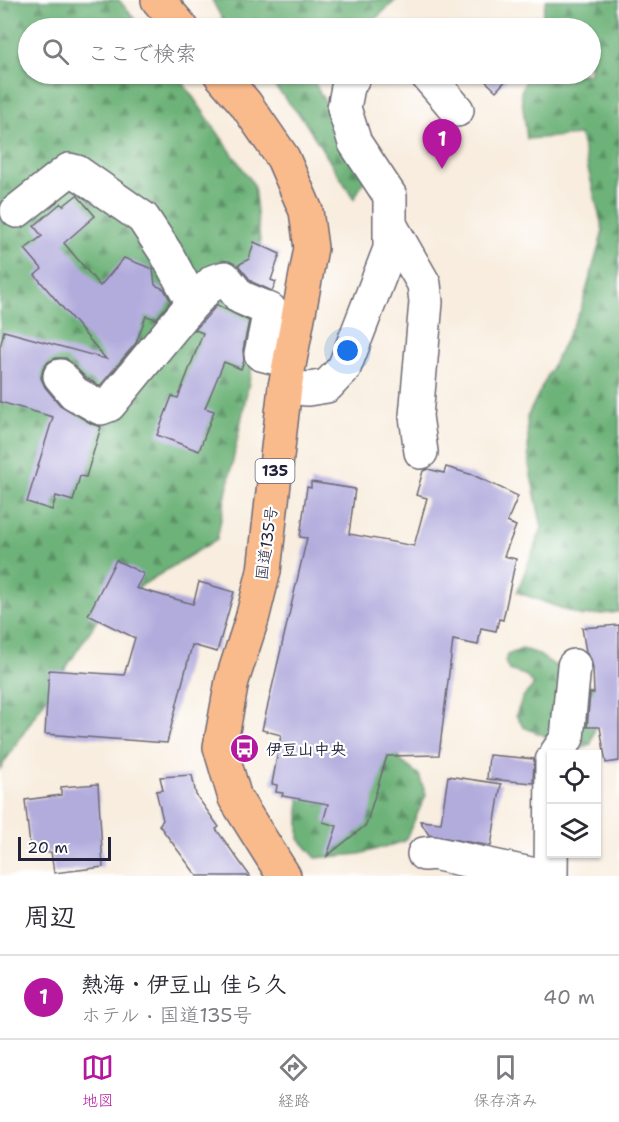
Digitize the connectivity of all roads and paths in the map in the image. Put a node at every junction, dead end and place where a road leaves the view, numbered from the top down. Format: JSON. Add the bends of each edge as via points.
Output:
{"nodes":[{"id":1,"x":158,"y":0,"type":"edge"},
{"id":2,"x":173,"y":18,"type":"edge"},
{"id":3,"x":229,"y":84,"type":"edge"},
{"id":4,"x":350,"y":84,"type":"edge"},
{"id":5,"x":435,"y":84,"type":"edge"},
{"id":6,"x":457,"y":110,"type":"dead end"},
{"id":7,"x":16,"y":211,"type":"dead end"},
{"id":8,"x":392,"y":228,"type":"junction"},
{"id":9,"x":193,"y":303,"type":"junction"},
{"id":10,"x":287,"y":374,"type":"junction"},
{"id":11,"x":60,"y":376,"type":"dead end"},
{"id":12,"x":421,"y":452,"type":"dead end"},
{"id":13,"x":574,"y":666,"type":"dead end"},
{"id":14,"x":559,"y":750,"type":"edge"},
{"id":15,"x":552,"y":804,"type":"edge"},
{"id":16,"x":424,"y":854,"type":"dead end"},
{"id":17,"x":284,"y":876,"type":"edge"},
{"id":18,"x":540,"y":876,"type":"edge"},
{"id":19,"x":551,"y":876,"type":"edge"}],
"edges":[{"from":1,"to":2,"type":"highway"},
{"from":3,"to":10,"type":"highway","name":"国道135号","number":"135","via":[[283,158],[306,211],[311,248]]},
{"from":4,"to":8,"type":"lane","via":[[344,108],[356,143],[390,196]]},
{"from":5,"to":6,"type":"lane"},
{"from":7,"to":9,"type":"lane","via":[[69,170],[77,172],[143,218]]},
{"from":8,"to":10,"type":"lane","via":[[390,249],[344,368],[327,386],[308,389]]},
{"from":8,"to":12,"type":"lane","via":[[424,284],[426,302],[416,416]]},
{"from":9,"to":10,"type":"lane","via":[[214,280],[225,278],[240,297],[270,310],[261,354]]},
{"from":9,"to":11,"type":"lane","via":[[109,405],[101,408],[74,393]]},
{"from":10,"to":17,"type":"highway","name":"国道135号","number":"135","via":[[264,571],[232,681],[220,747],[236,798]]},
{"from":13,"to":14,"type":"lane","via":[[567,738]]},
{"from":15,"to":19,"type":"lane"},
{"from":16,"to":18,"type":"lane"}]}
